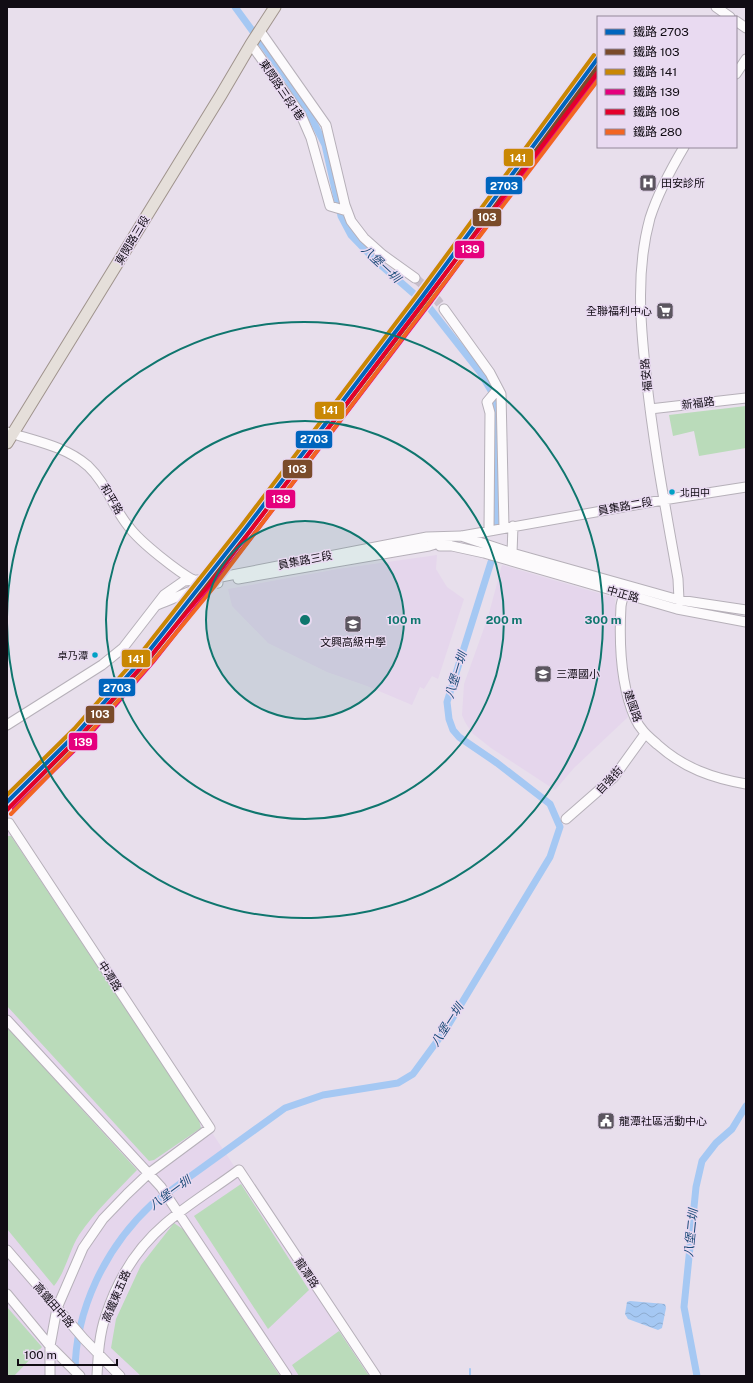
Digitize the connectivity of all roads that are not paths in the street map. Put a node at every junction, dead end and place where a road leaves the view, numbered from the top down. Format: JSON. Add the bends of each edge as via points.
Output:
{"nodes":[{"id":1,"x":275,"y":7,"type":"edge"},
{"id":2,"x":716,"y":7,"type":"edge"},
{"id":3,"x":729,"y":16,"type":"edge"},
{"id":4,"x":737,"y":22,"type":"edge"},
{"id":5,"x":746,"y":28,"type":"edge"},
{"id":6,"x":256,"y":37,"type":"junction"},
{"id":7,"x":746,"y":59,"type":"edge"},
{"id":8,"x":737,"y":72,"type":"edge"},
{"id":9,"x":683,"y":148,"type":"edge"},
{"id":10,"x":347,"y":210,"type":"junction"},
{"id":11,"x":415,"y":278,"type":"tunnel mouth"},
{"id":12,"x":444,"y":309,"type":"tunnel mouth"},
{"id":13,"x":498,"y":389,"type":"junction"},
{"id":14,"x":746,"y":398,"type":"edge"},
{"id":15,"x":650,"y":409,"type":"junction"},
{"id":16,"x":9,"y":436,"type":"edge"},
{"id":17,"x":746,"y":487,"type":"edge"},
{"id":18,"x":663,"y":500,"type":"junction"},
{"id":19,"x":508,"y":527,"type":"junction"},
{"id":20,"x":489,"y":531,"type":"junction"},
{"id":21,"x":462,"y":536,"type":"junction"},
{"id":22,"x":429,"y":546,"type":"junction"},
{"id":23,"x":485,"y":549,"type":"junction"},
{"id":24,"x":512,"y":553,"type":"junction"},
{"id":25,"x":193,"y":580,"type":"junction"},
{"id":26,"x":208,"y":585,"type":"junction"},
{"id":27,"x":624,"y":590,"type":"junction"},
{"id":28,"x":678,"y":604,"type":"junction"},
{"id":29,"x":157,"y":605,"type":"junction"},
{"id":30,"x":746,"y":610,"type":"edge"},
{"id":31,"x":746,"y":622,"type":"edge"},
{"id":32,"x":7,"y":725,"type":"edge"},
{"id":33,"x":645,"y":734,"type":"junction"},
{"id":34,"x":746,"y":784,"type":"edge"},
{"id":35,"x":566,"y":819,"type":"dead end"},
{"id":36,"x":8,"y":824,"type":"edge"},
{"id":37,"x":7,"y":1020,"type":"edge"},
{"id":38,"x":239,"y":1170,"type":"joint"},
{"id":39,"x":148,"y":1174,"type":"junction"},
{"id":40,"x":179,"y":1213,"type":"junction"},
{"id":41,"x":7,"y":1250,"type":"edge"},
{"id":42,"x":7,"y":1294,"type":"edge"},
{"id":43,"x":57,"y":1308,"type":"junction"},
{"id":44,"x":50,"y":1346,"type":"junction"},
{"id":45,"x":98,"y":1356,"type":"junction"},
{"id":46,"x":50,"y":1376,"type":"edge"},
{"id":47,"x":80,"y":1376,"type":"edge"},
{"id":48,"x":97,"y":1376,"type":"edge"},
{"id":49,"x":120,"y":1376,"type":"edge"},
{"id":50,"x":287,"y":1376,"type":"edge"},
{"id":51,"x":376,"y":1376,"type":"edge"}],
"edges":[{"from":1,"to":6,"type":"main road","name":"東閔路三段"},
{"from":2,"to":3,"type":"street"},
{"from":4,"to":5,"type":"street"},
{"from":6,"to":10,"type":"street","via":[[326,125]]},
{"from":6,"to":10,"type":"street","name":"東閔路三段1巷","via":[[312,138],[330,206]]},
{"from":6,"to":16,"type":"main road","name":"東閔路三段"},
{"from":7,"to":8,"type":"street"},
{"from":9,"to":15,"type":"street","name":"福安路","via":[[659,194],[650,218],[643,254],[640,306]]},
{"from":10,"to":11,"type":"street","via":[[351,221],[364,238]]},
{"from":12,"to":13,"type":"street","via":[[490,373]]},
{"from":13,"to":19,"type":"street","via":[[501,394]]},
{"from":13,"to":20,"type":"street","via":[[487,402],[490,413]]},
{"from":14,"to":15,"type":"street","name":"新福路"},
{"from":15,"to":18,"type":"street","name":"福安路"},
{"from":16,"to":25,"type":"street","name":"和平路","via":[[68,452],[88,466],[102,481],[128,527]]},
{"from":17,"to":18,"type":"street","name":"員集路二段"},
{"from":18,"to":19,"type":"street","name":"員集路二段"},
{"from":18,"to":28,"type":"street","name":"福安路","via":[[678,579]]},
{"from":19,"to":20,"type":"street","name":"員集路二段"},
{"from":19,"to":24,"type":"street"},
{"from":20,"to":21,"type":"street"},
{"from":21,"to":22,"type":"street"},
{"from":21,"to":23,"type":"street"},
{"from":21,"to":25,"type":"street","name":"員集路三段","via":[[427,537],[211,579]]},
{"from":22,"to":23,"type":"street"},
{"from":22,"to":26,"type":"street","name":"員集路三段"},
{"from":23,"to":24,"type":"street","name":"中正路"},
{"from":23,"to":27,"type":"street","name":"中正路","via":[[502,558]]},
{"from":24,"to":27,"type":"street","name":"中正路"},
{"from":25,"to":26,"type":"street","name":"和平路"},
{"from":25,"to":29,"type":"street","name":"員集路三段","via":[[184,581],[164,595]]},
{"from":26,"to":29,"type":"street","name":"員集路三段"},
{"from":27,"to":28,"type":"street","name":"中正路"},
{"from":27,"to":33,"type":"street","name":"建國路","via":[[623,669],[628,699],[635,719]]},
{"from":28,"to":30,"type":"street","name":"中正路"},
{"from":28,"to":31,"type":"street","name":"中正路"},
{"from":29,"to":32,"type":"street","name":"員集路三段","via":[[123,648],[102,665]]},
{"from":33,"to":34,"type":"street","name":"建國路","via":[[684,765],[722,780]]},
{"from":33,"to":35,"type":"street","name":"自強街","via":[[614,777]]},
{"from":36,"to":39,"type":"street","name":"中潭路","via":[[210,1128]]},
{"from":37,"to":39,"type":"street"},
{"from":38,"to":40,"type":"street","name":"高鐵東五路"},
{"from":38,"to":51,"type":"street","name":"龍潭路"},
{"from":39,"to":40,"type":"street","via":[[161,1187]]},
{"from":39,"to":43,"type":"street","via":[[103,1220],[87,1242]]},
{"from":40,"to":45,"type":"street","name":"高鐵東五路","via":[[164,1224],[144,1245],[126,1270],[105,1316]]},
{"from":40,"to":50,"type":"street"},
{"from":41,"to":43,"type":"street","name":"高鐵田中路"},
{"from":42,"to":44,"type":"street"},
{"from":43,"to":44,"type":"street"},
{"from":43,"to":45,"type":"street","name":"高鐵田中路"},
{"from":44,"to":46,"type":"street"},
{"from":44,"to":47,"type":"street"},
{"from":45,"to":48,"type":"street","name":"高鐵東五路"},
{"from":45,"to":49,"type":"street","name":"高鐵田中路"}]}
